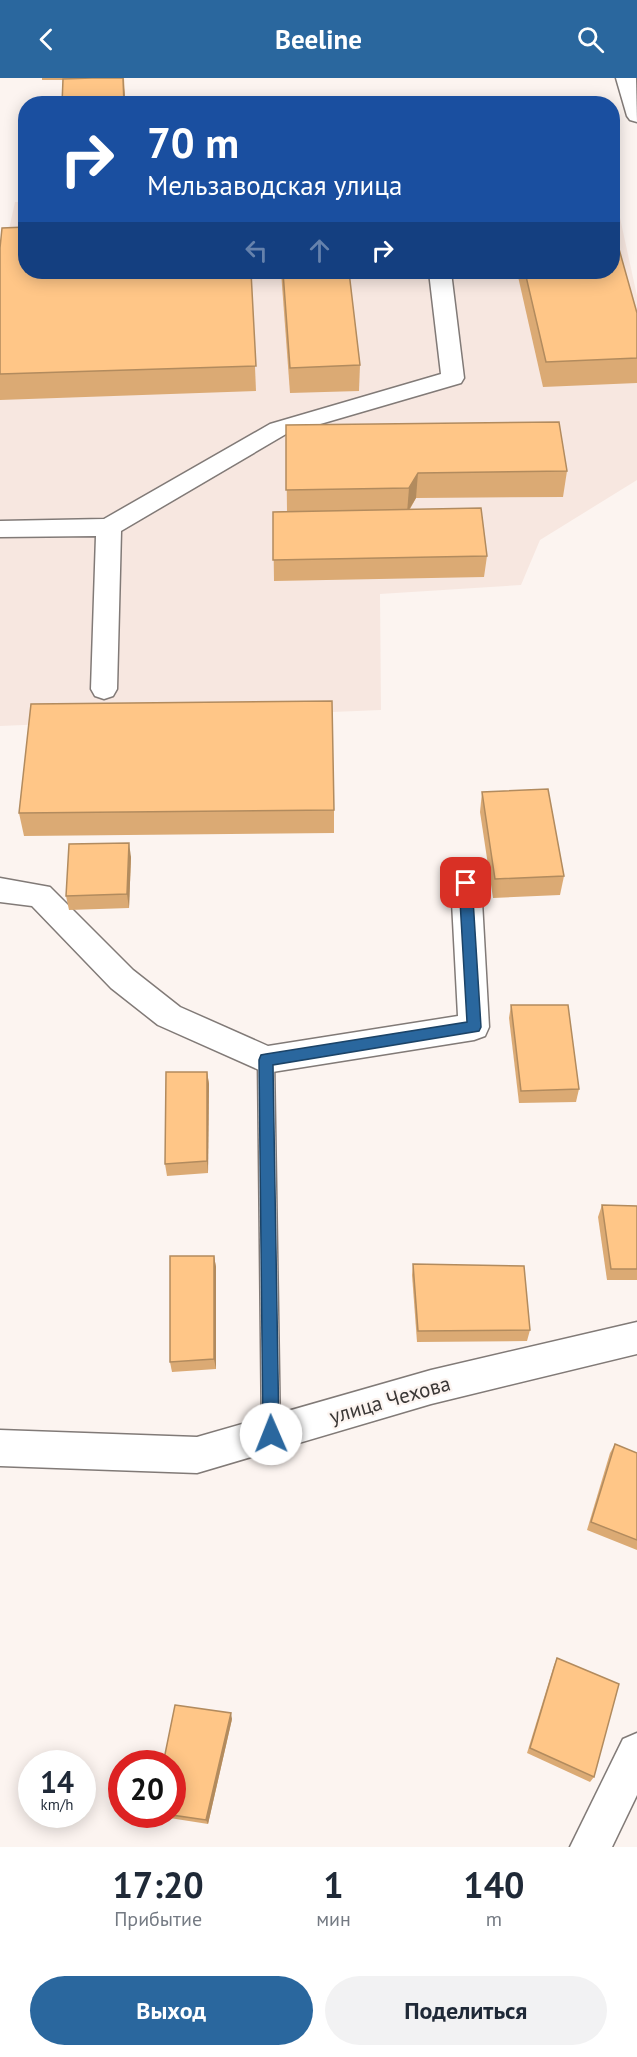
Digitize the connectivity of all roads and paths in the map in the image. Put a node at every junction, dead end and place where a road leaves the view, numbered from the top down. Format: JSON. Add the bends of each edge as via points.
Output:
{"nodes":[{"id":1,"x":627,"y":78,"type":"edge"},
{"id":2,"x":637,"y":116,"type":"edge"},
{"id":3,"x":441,"y":279,"type":"edge"},
{"id":4,"x":109,"y":527,"type":"junction"},
{"id":5,"x":0,"y":529,"type":"edge"},
{"id":6,"x":104,"y":689,"type":"dead end"},
{"id":7,"x":466,"y":883,"type":"dead end"},
{"id":8,"x":0,"y":890,"type":"edge"},
{"id":9,"x":266,"y":1060,"type":"junction"},
{"id":10,"x":637,"y":1338,"type":"edge"},
{"id":11,"x":271,"y":1434,"type":"junction"},
{"id":12,"x":0,"y":1448,"type":"edge"},
{"id":13,"x":637,"y":1753,"type":"edge"},
{"id":14,"x":590,"y":1847,"type":"edge"}],
"edges":[{"from":1,"to":2,"type":"street"},
{"from":3,"to":4,"type":"street","via":[[453,378],[278,429]]},
{"from":4,"to":5,"type":"street"},
{"from":4,"to":6,"type":"street"},
{"from":7,"to":9,"type":"street","via":[[474,1027]]},
{"from":8,"to":9,"type":"street","via":[[40,895],[122,979],[169,1016]]},
{"from":9,"to":11,"type":"lane"},
{"from":10,"to":11,"type":"street","name":"улица Чехова","via":[[431,1387]]},
{"from":11,"to":12,"type":"street","name":"улица Чехова","via":[[197,1455]]},
{"from":13,"to":14,"type":"street"}]}
